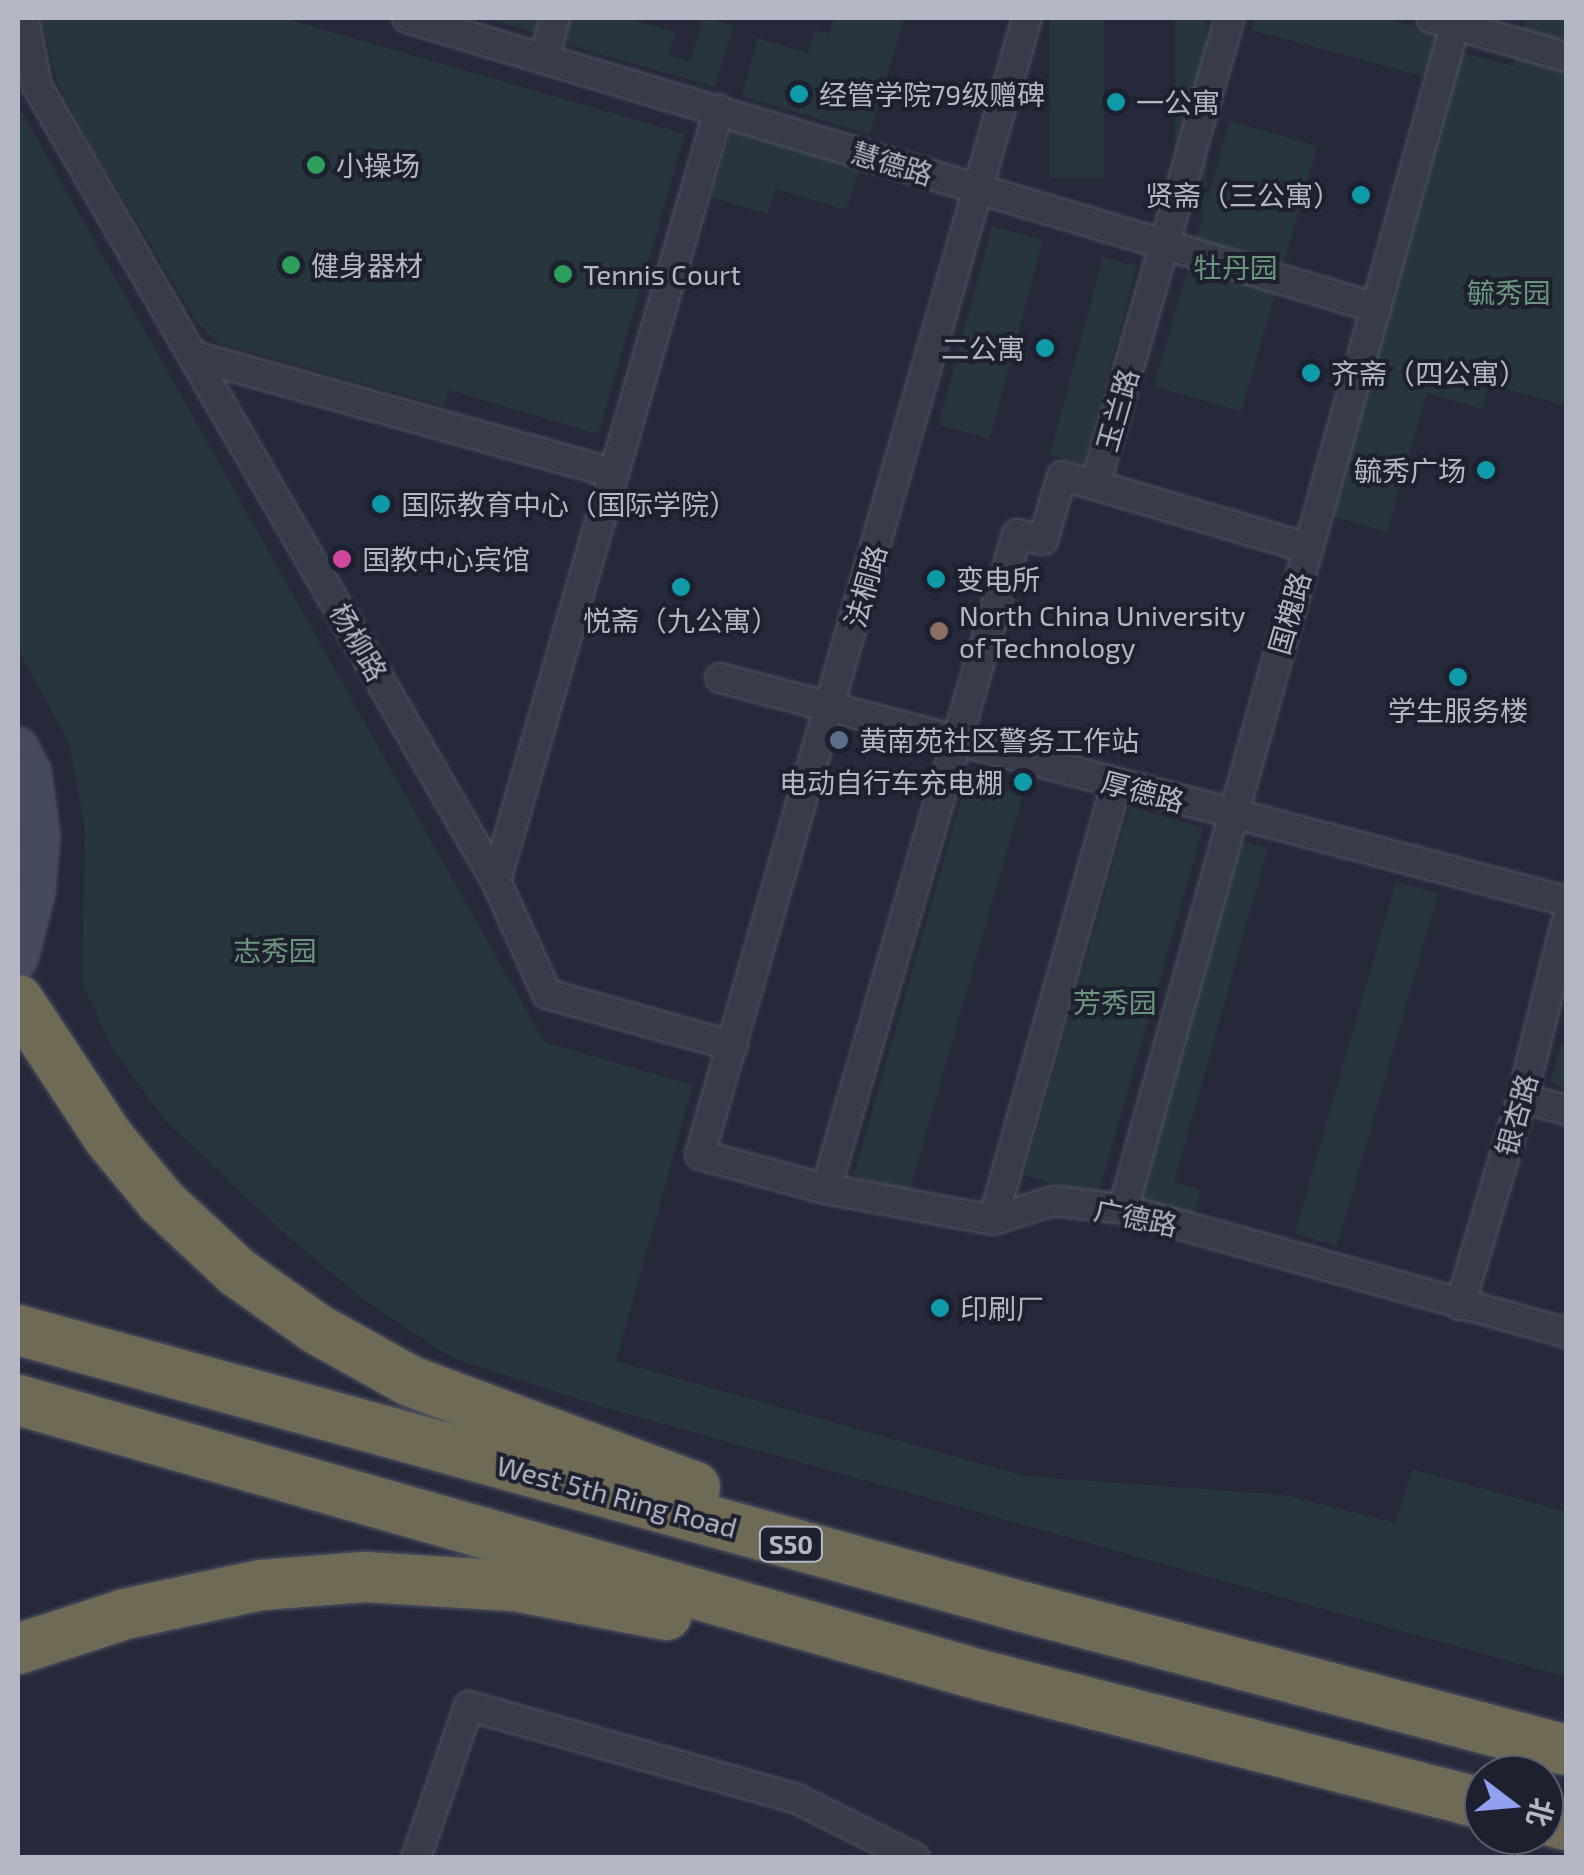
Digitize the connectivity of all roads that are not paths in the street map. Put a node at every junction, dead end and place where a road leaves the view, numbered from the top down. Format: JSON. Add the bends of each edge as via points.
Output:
{"nodes":[{"id":1,"x":24,"y":18,"type":"edge"},
{"id":2,"x":407,"y":18,"type":"edge"},
{"id":3,"x":555,"y":18,"type":"edge"},
{"id":4,"x":1027,"y":18,"type":"edge"},
{"id":5,"x":1230,"y":18,"type":"edge"},
{"id":6,"x":1448,"y":20,"type":"edge"},
{"id":7,"x":1566,"y":57,"type":"edge"},
{"id":8,"x":544,"y":58,"type":"junction"},
{"id":9,"x":720,"y":110,"type":"junction"},
{"id":10,"x":978,"y":190,"type":"junction"},
{"id":11,"x":1165,"y":246,"type":"junction"},
{"id":12,"x":1377,"y":308,"type":"junction"},
{"id":13,"x":194,"y":356,"type":"junction"},
{"id":14,"x":614,"y":473,"type":"junction"},
{"id":15,"x":1095,"y":485,"type":"junction"},
{"id":16,"x":1308,"y":548,"type":"junction"},
{"id":17,"x":720,"y":678,"type":"dead end"},
{"id":18,"x":830,"y":708,"type":"junction"},
{"id":19,"x":955,"y":742,"type":"junction"},
{"id":20,"x":18,"y":747,"type":"edge"},
{"id":21,"x":1116,"y":784,"type":"junction"},
{"id":22,"x":1233,"y":814,"type":"junction"},
{"id":23,"x":496,"y":881,"type":"junction"},
{"id":24,"x":1566,"y":901,"type":"edge"},
{"id":25,"x":1566,"y":923,"type":"edge"},
{"id":26,"x":18,"y":958,"type":"edge"},
{"id":27,"x":18,"y":1000,"type":"edge"},
{"id":28,"x":732,"y":1046,"type":"junction"},
{"id":29,"x":1522,"y":1098,"type":"junction"},
{"id":30,"x":1566,"y":1110,"type":"edge"},
{"id":31,"x":700,"y":1155,"type":"joint"},
{"id":32,"x":826,"y":1189,"type":"junction"},
{"id":33,"x":1123,"y":1210,"type":"junction"},
{"id":34,"x":993,"y":1220,"type":"junction"},
{"id":35,"x":1460,"y":1306,"type":"junction"},
{"id":36,"x":18,"y":1330,"type":"edge"},
{"id":37,"x":1566,"y":1334,"type":"edge"},
{"id":38,"x":18,"y":1400,"type":"edge"},
{"id":39,"x":1004,"y":1602,"type":"junction"},
{"id":40,"x":18,"y":1649,"type":"edge"},
{"id":41,"x":984,"y":1676,"type":"junction"},
{"id":42,"x":1566,"y":1750,"type":"edge"},
{"id":43,"x":1464,"y":1799,"type":"edge"},
{"id":44,"x":416,"y":1858,"type":"edge"},
{"id":45,"x":914,"y":1858,"type":"edge"}],
"edges":[{"from":1,"to":13,"type":"street","name":"杨柳路","via":[[38,86]]},
{"from":2,"to":8,"type":"street","name":"慧德路"},
{"from":3,"to":8,"type":"street"},
{"from":4,"to":10,"type":"street","name":"法桐路"},
{"from":5,"to":11,"type":"street","name":"玉兰路"},
{"from":6,"to":7,"type":"street"},
{"from":6,"to":12,"type":"street","name":"国槐路"},
{"from":8,"to":9,"type":"street","name":"慧德路"},
{"from":9,"to":10,"type":"street","name":"慧德路"},
{"from":9,"to":14,"type":"street"},
{"from":10,"to":11,"type":"street","name":"慧德路"},
{"from":10,"to":18,"type":"street","name":"法桐路"},
{"from":11,"to":12,"type":"street","name":"慧德路"},
{"from":11,"to":15,"type":"street","name":"玉兰路"},
{"from":12,"to":16,"type":"street","name":"国槐路"},
{"from":13,"to":14,"type":"street"},
{"from":13,"to":23,"type":"street","name":"杨柳路"},
{"from":14,"to":23,"type":"street"},
{"from":15,"to":16,"type":"street"},
{"from":15,"to":19,"type":"street","name":"玉兰路","via":[[1062,476],[1043,540],[1017,534]]},
{"from":16,"to":22,"type":"street","name":"国槐路"},
{"from":17,"to":18,"type":"street","name":"厚德路"},
{"from":18,"to":19,"type":"street","name":"厚德路"},
{"from":18,"to":28,"type":"street","name":"法桐路"},
{"from":19,"to":21,"type":"street","name":"厚德路"},
{"from":19,"to":32,"type":"street","name":"玉兰路"},
{"from":20,"to":26,"type":"main road","via":[[30,772],[40,836]]},
{"from":21,"to":22,"type":"street","name":"厚德路"},
{"from":21,"to":34,"type":"street"},
{"from":22,"to":24,"type":"street","name":"厚德路"},
{"from":22,"to":33,"type":"street","name":"国槐路"},
{"from":23,"to":28,"type":"street","name":"杨柳路","via":[[547,994]]},
{"from":25,"to":29,"type":"street","name":"银杏路"},
{"from":27,"to":39,"type":"highway","via":[[109,1138],[162,1202],[237,1272],[317,1328],[410,1381]]},
{"from":28,"to":31,"type":"street","name":"法桐路"},
{"from":29,"to":30,"type":"street"},
{"from":29,"to":35,"type":"street","name":"银杏路"},
{"from":31,"to":32,"type":"street","name":"广德路"},
{"from":32,"to":34,"type":"street","name":"广德路"},
{"from":33,"to":34,"type":"street","name":"广德路","via":[[1053,1202]]},
{"from":33,"to":35,"type":"street","name":"广德路"},
{"from":35,"to":37,"type":"street","name":"广德路"},
{"from":36,"to":39,"type":"highway","name":"West 5th Ring Road","number":"S50"},
{"from":38,"to":41,"type":"highway"},
{"from":39,"to":42,"type":"highway","name":"West 5th Ring Road","number":"S50"},
{"from":40,"to":41,"type":"highway","via":[[125,1614],[261,1584],[365,1577],[514,1586]]},
{"from":41,"to":43,"type":"highway"},
{"from":44,"to":45,"type":"street","via":[[469,1706],[794,1798]]}]}
